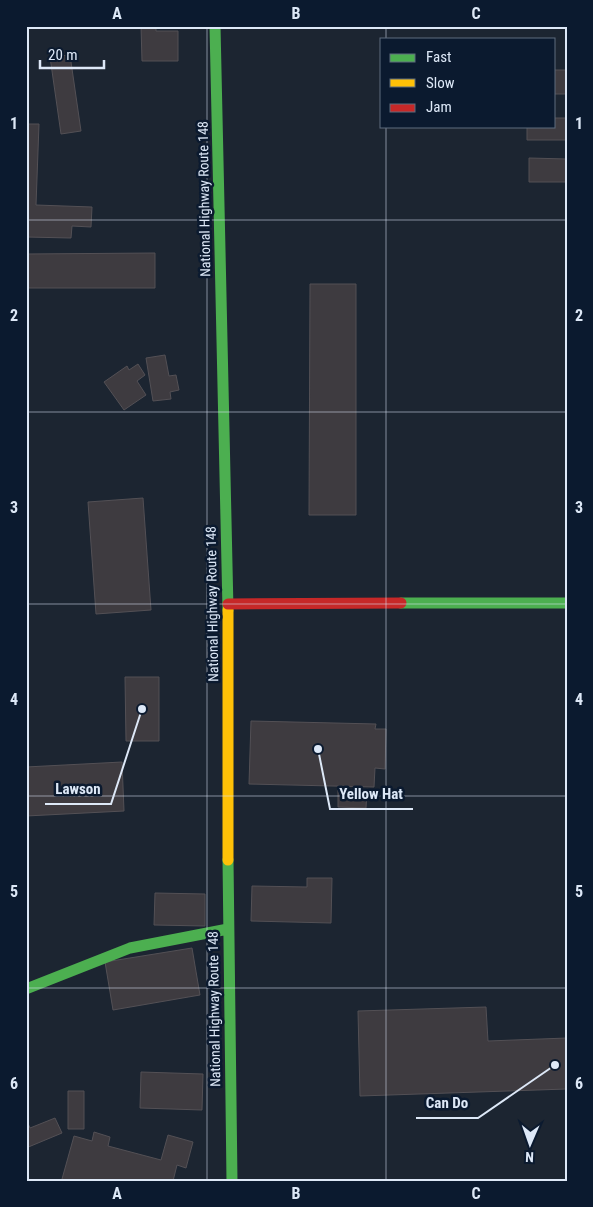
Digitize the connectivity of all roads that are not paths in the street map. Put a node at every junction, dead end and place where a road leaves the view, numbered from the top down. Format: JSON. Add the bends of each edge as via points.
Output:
{"nodes":[{"id":1,"x":215,"y":26,"type":"edge"},
{"id":2,"x":567,"y":603,"type":"edge"},
{"id":3,"x":228,"y":604,"type":"junction"},
{"id":4,"x":228,"y":929,"type":"junction"},
{"id":5,"x":26,"y":989,"type":"edge"},
{"id":6,"x":232,"y":1181,"type":"edge"}],
"edges":[{"from":1,"to":3,"type":"main road","name":"National Highway Route 148"},
{"from":2,"to":3,"type":"main road"},
{"from":3,"to":4,"type":"main road","name":"National Highway Route 148"},
{"from":4,"to":5,"type":"main road","via":[[130,948]]},
{"from":4,"to":6,"type":"main road","name":"National Highway Route 148"}]}
